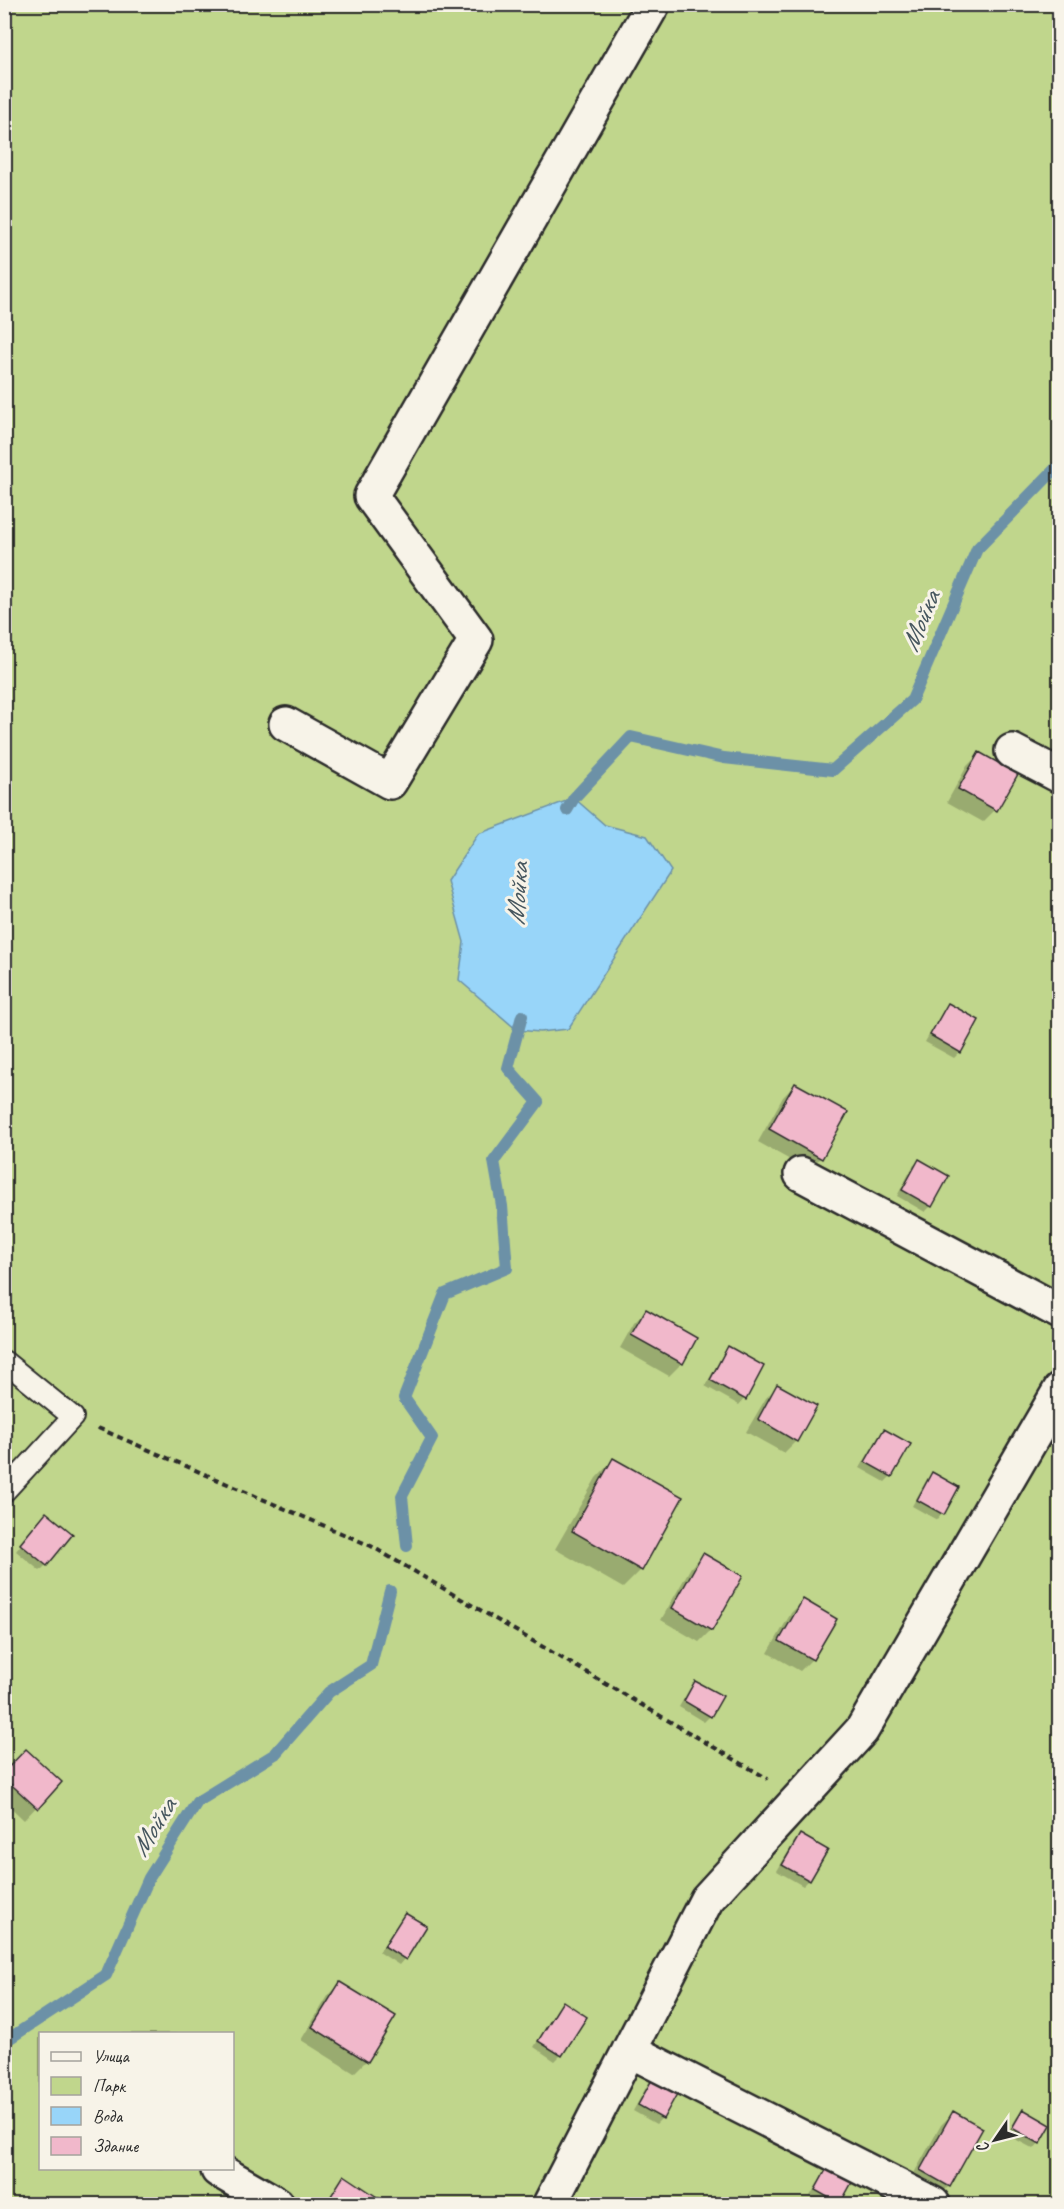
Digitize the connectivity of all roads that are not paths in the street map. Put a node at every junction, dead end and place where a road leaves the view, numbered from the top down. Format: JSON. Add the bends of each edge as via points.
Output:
{"nodes":[{"id":1,"x":653,"y":4,"type":"edge"},
{"id":2,"x":286,"y":723,"type":"dead end"},
{"id":3,"x":1012,"y":751,"type":"dead end"},
{"id":4,"x":1059,"y":776,"type":"edge"},
{"id":5,"x":801,"y":1174,"type":"dead end"},
{"id":6,"x":1059,"y":1312,"type":"edge"},
{"id":7,"x":4,"y":1361,"type":"edge"},
{"id":8,"x":1059,"y":1390,"type":"edge"},
{"id":9,"x":4,"y":1491,"type":"edge"},
{"id":10,"x":629,"y":2050,"type":"junction"},
{"id":11,"x":218,"y":2170,"type":"dead end"},
{"id":12,"x":277,"y":2205,"type":"edge"},
{"id":13,"x":550,"y":2205,"type":"edge"},
{"id":14,"x":933,"y":2205,"type":"edge"}],
"edges":[{"from":1,"to":2,"type":"street","via":[[371,496],[476,640],[390,782]]},
{"from":3,"to":4,"type":"street"},
{"from":5,"to":6,"type":"street"},
{"from":7,"to":9,"type":"lane","via":[[73,1417]]},
{"from":8,"to":10,"type":"street","via":[[862,1730],[707,1899]]},
{"from":10,"to":13,"type":"street"},
{"from":10,"to":14,"type":"street"},
{"from":11,"to":12,"type":"street"}]}
